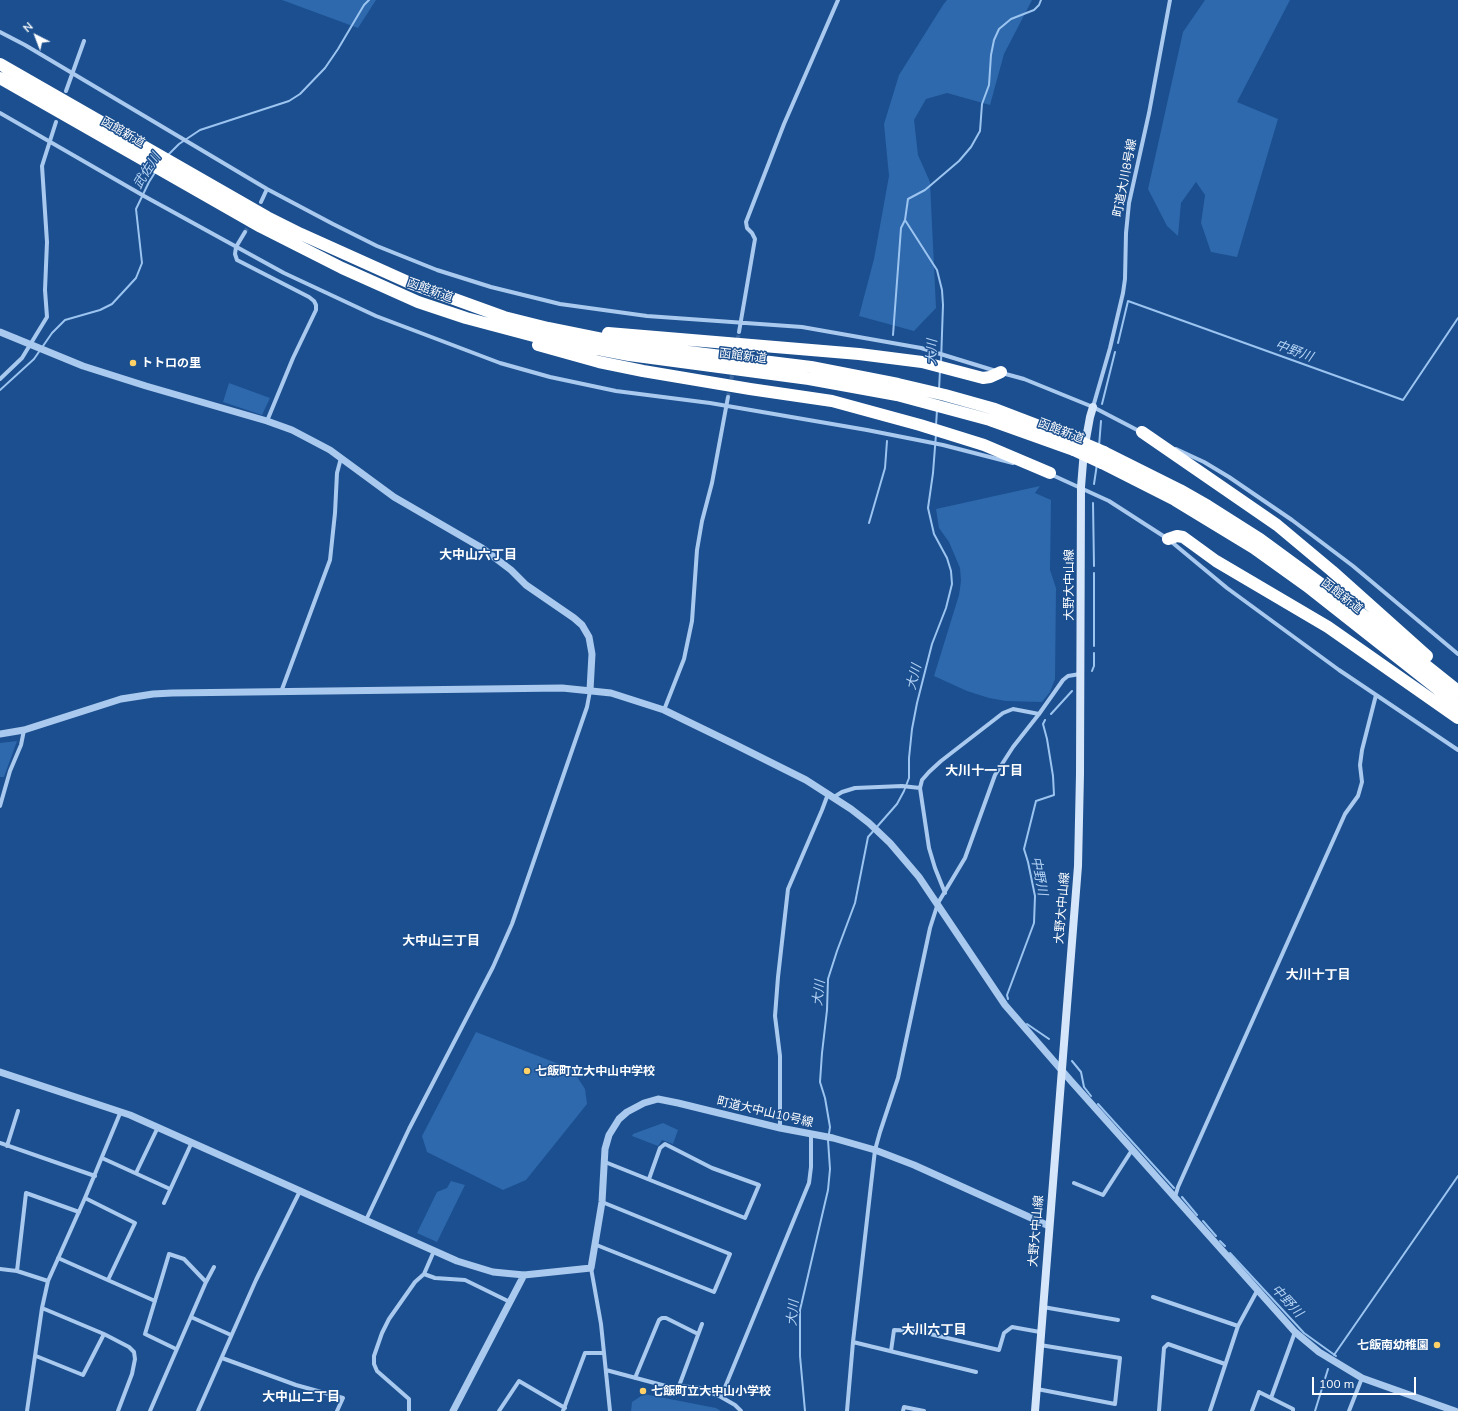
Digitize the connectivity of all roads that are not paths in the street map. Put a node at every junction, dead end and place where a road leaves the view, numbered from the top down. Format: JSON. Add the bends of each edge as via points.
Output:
{"nodes":[{"id":1,"x":838,"y":0,"type":"edge"},
{"id":2,"x":1170,"y":0,"type":"edge"},
{"id":3,"x":0,"y":32,"type":"edge"},
{"id":4,"x":84,"y":41,"type":"dead end"},
{"id":5,"x":0,"y":64,"type":"edge"},
{"id":6,"x":72,"y":74,"type":"junction"},
{"id":7,"x":0,"y":78,"type":"edge"},
{"id":8,"x":66,"y":91,"type":"dead end"},
{"id":9,"x":0,"y":113,"type":"edge"},
{"id":10,"x":56,"y":122,"type":"dead end"},
{"id":11,"x":49,"y":142,"type":"junction"},
{"id":12,"x":267,"y":189,"type":"junction"},
{"id":13,"x":261,"y":202,"type":"dead end"},
{"id":14,"x":245,"y":232,"type":"tunnel mouth"},
{"id":15,"x":236,"y":247,"type":"junction"},
{"id":16,"x":418,"y":302,"type":"junction"},
{"id":17,"x":504,"y":317,"type":"junction"},
{"id":18,"x":742,"y":323,"type":"junction"},
{"id":19,"x":0,"y":332,"type":"edge"},
{"id":20,"x":740,"y":332,"type":"tunnel mouth"},
{"id":21,"x":33,"y":346,"type":"junction"},
{"id":22,"x":1001,"y":372,"type":"junction"},
{"id":23,"x":0,"y":379,"type":"edge"},
{"id":24,"x":920,"y":394,"type":"junction"},
{"id":25,"x":728,"y":397,"type":"tunnel mouth"},
{"id":26,"x":727,"y":406,"type":"junction"},
{"id":27,"x":1093,"y":407,"type":"junction"},
{"id":28,"x":267,"y":421,"type":"junction"},
{"id":29,"x":1142,"y":432,"type":"junction"},
{"id":30,"x":1103,"y":457,"type":"junction"},
{"id":31,"x":341,"y":458,"type":"junction"},
{"id":32,"x":1050,"y":473,"type":"junction"},
{"id":33,"x":1081,"y":487,"type":"junction"},
{"id":34,"x":1168,"y":538,"type":"junction"},
{"id":35,"x":1458,"y":654,"type":"edge"},
{"id":36,"x":1080,"y":674,"type":"junction"},
{"id":37,"x":1458,"y":684,"type":"edge"},
{"id":38,"x":590,"y":690,"type":"junction"},
{"id":39,"x":1458,"y":691,"type":"edge"},
{"id":40,"x":281,"y":692,"type":"junction"},
{"id":41,"x":1376,"y":695,"type":"junction"},
{"id":42,"x":1458,"y":705,"type":"edge"},
{"id":43,"x":664,"y":710,"type":"junction"},
{"id":44,"x":1039,"y":714,"type":"junction"},
{"id":45,"x":1458,"y":718,"type":"edge"},
{"id":46,"x":24,"y":730,"type":"junction"},
{"id":47,"x":0,"y":734,"type":"edge"},
{"id":48,"x":1458,"y":750,"type":"edge"},
{"id":49,"x":920,"y":788,"type":"junction"},
{"id":50,"x":831,"y":795,"type":"junction"},
{"id":51,"x":0,"y":806,"type":"edge"},
{"id":52,"x":945,"y":893,"type":"junction"},
{"id":53,"x":938,"y":903,"type":"junction"},
{"id":54,"x":1061,"y":1070,"type":"junction"},
{"id":55,"x":0,"y":1072,"type":"edge"},
{"id":56,"x":18,"y":1111,"type":"dead end"},
{"id":57,"x":121,"y":1111,"type":"junction"},
{"id":58,"x":158,"y":1127,"type":"junction"},
{"id":59,"x":780,"y":1128,"type":"junction"},
{"id":60,"x":815,"y":1135,"type":"junction"},
{"id":61,"x":192,"y":1142,"type":"junction"},
{"id":62,"x":0,"y":1143,"type":"edge"},
{"id":63,"x":7,"y":1146,"type":"junction"},
{"id":64,"x":875,"y":1150,"type":"junction"},
{"id":65,"x":1132,"y":1150,"type":"junction"},
{"id":66,"x":102,"y":1158,"type":"junction"},
{"id":67,"x":605,"y":1162,"type":"junction"},
{"id":68,"x":136,"y":1173,"type":"junction"},
{"id":69,"x":95,"y":1176,"type":"junction"},
{"id":70,"x":649,"y":1179,"type":"junction"},
{"id":71,"x":1074,"y":1183,"type":"dead end"},
{"id":72,"x":170,"y":1189,"type":"junction"},
{"id":73,"x":300,"y":1191,"type":"junction"},
{"id":74,"x":1174,"y":1197,"type":"junction"},
{"id":75,"x":85,"y":1198,"type":"junction"},
{"id":76,"x":602,"y":1202,"type":"junction"},
{"id":77,"x":164,"y":1203,"type":"dead end"},
{"id":78,"x":79,"y":1212,"type":"junction"},
{"id":79,"x":366,"y":1220,"type":"junction"},
{"id":80,"x":1049,"y":1226,"type":"junction"},
{"id":81,"x":594,"y":1244,"type":"junction"},
{"id":82,"x":434,"y":1251,"type":"junction"},
{"id":83,"x":58,"y":1258,"type":"junction"},
{"id":84,"x":214,"y":1267,"type":"dead end"},
{"id":85,"x":591,"y":1268,"type":"junction"},
{"id":86,"x":0,"y":1269,"type":"edge"},
{"id":87,"x":17,"y":1271,"type":"junction"},
{"id":88,"x":424,"y":1274,"type":"junction"},
{"id":89,"x":524,"y":1275,"type":"junction"},
{"id":90,"x":108,"y":1280,"type":"junction"},
{"id":91,"x":48,"y":1281,"type":"junction"},
{"id":92,"x":206,"y":1282,"type":"junction"},
{"id":93,"x":1257,"y":1291,"type":"junction"},
{"id":94,"x":1153,"y":1297,"type":"dead end"},
{"id":95,"x":155,"y":1301,"type":"junction"},
{"id":96,"x":510,"y":1302,"type":"junction"},
{"id":97,"x":1042,"y":1307,"type":"junction"},
{"id":98,"x":42,"y":1308,"type":"junction"},
{"id":99,"x":191,"y":1317,"type":"junction"},
{"id":100,"x":1118,"y":1320,"type":"dead end"},
{"id":101,"x":702,"y":1324,"type":"dead end"},
{"id":102,"x":1238,"y":1326,"type":"junction"},
{"id":103,"x":1040,"y":1332,"type":"junction"},
{"id":104,"x":1295,"y":1332,"type":"junction"},
{"id":105,"x":104,"y":1334,"type":"junction"},
{"id":106,"x":698,"y":1334,"type":"junction"},
{"id":107,"x":231,"y":1335,"type":"junction"},
{"id":108,"x":853,"y":1342,"type":"junction"},
{"id":109,"x":1040,"y":1345,"type":"junction"},
{"id":110,"x":176,"y":1349,"type":"junction"},
{"id":111,"x":891,"y":1351,"type":"junction"},
{"id":112,"x":604,"y":1353,"type":"junction"},
{"id":113,"x":36,"y":1356,"type":"junction"},
{"id":114,"x":222,"y":1358,"type":"junction"},
{"id":115,"x":1225,"y":1364,"type":"junction"},
{"id":116,"x":606,"y":1370,"type":"junction"},
{"id":117,"x":976,"y":1372,"type":"dead end"},
{"id":118,"x":635,"y":1378,"type":"junction"},
{"id":119,"x":1362,"y":1378,"type":"junction"},
{"id":120,"x":679,"y":1386,"type":"junction"},
{"id":121,"x":1036,"y":1389,"type":"junction"},
{"id":122,"x":721,"y":1397,"type":"junction"},
{"id":123,"x":1271,"y":1398,"type":"junction"},
{"id":124,"x":564,"y":1409,"type":"edge"},
{"id":125,"x":27,"y":1411,"type":"edge"},
{"id":126,"x":118,"y":1411,"type":"edge"},
{"id":127,"x":150,"y":1411,"type":"edge"},
{"id":128,"x":198,"y":1411,"type":"edge"},
{"id":129,"x":337,"y":1411,"type":"edge"},
{"id":130,"x":409,"y":1411,"type":"edge"},
{"id":131,"x":453,"y":1411,"type":"edge"},
{"id":132,"x":499,"y":1411,"type":"edge"},
{"id":133,"x":610,"y":1411,"type":"edge"},
{"id":134,"x":741,"y":1411,"type":"edge"},
{"id":135,"x":847,"y":1411,"type":"edge"},
{"id":136,"x":903,"y":1411,"type":"edge"},
{"id":137,"x":924,"y":1411,"type":"edge"},
{"id":138,"x":1035,"y":1411,"type":"edge"},
{"id":139,"x":1159,"y":1411,"type":"edge"},
{"id":140,"x":1210,"y":1411,"type":"edge"},
{"id":141,"x":1252,"y":1411,"type":"edge"},
{"id":142,"x":1292,"y":1411,"type":"edge"},
{"id":143,"x":1350,"y":1411,"type":"edge"},
{"id":144,"x":1455,"y":1411,"type":"edge"}],
"edges":[{"from":1,"to":18,"type":"street","via":[[784,124],[746,222],[755,239]]},
{"from":2,"to":27,"type":"street","name":"町道大川8号線","via":[[1129,203],[1123,293]]},
{"from":3,"to":6,"type":"street"},
{"from":4,"to":6,"type":"street"},
{"from":5,"to":17,"type":"highway","name":"函館新道","via":[[313,240],[410,283]]},
{"from":6,"to":8,"type":"street"},
{"from":6,"to":12,"type":"street"},
{"from":7,"to":16,"type":"highway","name":"函館新道","via":[[288,240],[342,268]]},
{"from":9,"to":11,"type":"street"},
{"from":10,"to":11,"type":"street"},
{"from":11,"to":15,"type":"street"},
{"from":11,"to":21,"type":"street","via":[[42,166],[47,242],[46,317]]},
{"from":12,"to":13,"type":"street"},
{"from":12,"to":18,"type":"street","via":[[377,246],[437,270],[491,287],[560,304],[647,316]]},
{"from":14,"to":15,"type":"street"},
{"from":15,"to":26,"type":"street","via":[[284,273],[376,316],[500,363],[550,378],[616,391]]},
{"from":15,"to":28,"type":"street","via":[[237,260],[309,297],[316,305]]},
{"from":16,"to":24,"type":"highway","name":"函館新道","via":[[545,339],[629,355]]},
{"from":16,"to":32,"type":"highway","via":[[513,339],[599,362],[742,388],[832,401],[984,445]]},
{"from":17,"to":22,"type":"highway","via":[[615,334],[859,354],[922,362],[983,378],[990,378]]},
{"from":17,"to":24,"type":"highway","name":"函館新道","via":[[632,345],[811,367]]},
{"from":18,"to":20,"type":"street"},
{"from":18,"to":22,"type":"street","via":[[802,327],[922,348]]},
{"from":19,"to":21,"type":"street"},
{"from":21,"to":23,"type":"street"},
{"from":21,"to":28,"type":"street","via":[[83,366]]},
{"from":22,"to":27,"type":"street"},
{"from":24,"to":30,"type":"highway","name":"函館新道","bridge":true,"via":[[990,420],[1075,445]]},
{"from":25,"to":26,"type":"street"},
{"from":26,"to":32,"type":"street","via":[[920,440]]},
{"from":26,"to":43,"type":"street","via":[[697,550],[692,621],[684,659]]},
{"from":27,"to":29,"type":"street"},
{"from":27,"to":33,"type":"main road","name":"大野大中山線","via":[[1084,450]]},
{"from":28,"to":31,"type":"street","via":[[292,430]]},
{"from":29,"to":35,"type":"street","via":[[1210,466],[1292,520],[1353,566]]},
{"from":29,"to":37,"type":"highway","via":[[1277,525]]},
{"from":30,"to":39,"type":"highway","name":"函館新道","via":[[1180,490],[1260,539],[1354,608]]},
{"from":30,"to":42,"type":"highway","name":"函館新道","via":[[1254,548]]},
{"from":31,"to":38,"type":"street","via":[[394,497],[482,548],[526,585],[582,625],[589,637],[592,654]]},
{"from":31,"to":40,"type":"street","via":[[337,473],[330,560]]},
{"from":32,"to":33,"type":"street"},
{"from":33,"to":34,"type":"street","via":[[1109,500]]},
{"from":33,"to":36,"type":"main road","name":"大野大中山線"},
{"from":34,"to":41,"type":"street","via":[[1227,588]]},
{"from":34,"to":45,"type":"highway","via":[[1183,537],[1216,561],[1328,627]]},
{"from":36,"to":44,"type":"street","via":[[1068,676],[1063,680]]},
{"from":36,"to":54,"type":"main road","name":"大野大中山線","via":[[1078,866]]},
{"from":38,"to":40,"type":"street","via":[[519,688]]},
{"from":38,"to":43,"type":"street","via":[[611,693]]},
{"from":38,"to":79,"type":"street","via":[[587,707],[512,924]]},
{"from":40,"to":46,"type":"street","via":[[134,696]]},
{"from":41,"to":48,"type":"street"},
{"from":41,"to":74,"type":"street","via":[[1362,750],[1362,782],[1358,796],[1345,814]]},
{"from":43,"to":50,"type":"street","via":[[806,780]]},
{"from":44,"to":49,"type":"street","via":[[1013,709],[1003,713],[928,772]]},
{"from":44,"to":52,"type":"street","via":[[995,775],[965,858]]},
{"from":46,"to":47,"type":"street"},
{"from":46,"to":51,"type":"street"},
{"from":49,"to":50,"type":"street","via":[[855,788]]},
{"from":49,"to":52,"type":"street","via":[[930,848]]},
{"from":50,"to":53,"type":"street","via":[[880,833],[903,857]]},
{"from":50,"to":59,"type":"street","via":[[788,889],[775,1016],[780,1056]]},
{"from":52,"to":53,"type":"street"},
{"from":53,"to":54,"type":"street","via":[[1005,1005]]},
{"from":53,"to":64,"type":"street","via":[[930,928],[898,1078]]},
{"from":54,"to":65,"type":"street"},
{"from":54,"to":80,"type":"main road","name":"大野大中山線"},
{"from":55,"to":57,"type":"street"},
{"from":56,"to":63,"type":"street"},
{"from":57,"to":58,"type":"street"},
{"from":57,"to":66,"type":"street"},
{"from":58,"to":61,"type":"street"},
{"from":58,"to":68,"type":"street"},
{"from":59,"to":60,"type":"street","name":"町道大中山10号線"},
{"from":59,"to":67,"type":"street","name":"町道大中山10号線","via":[[678,1103],[652,1100],[634,1107],[619,1119],[609,1135]]},
{"from":60,"to":64,"type":"street","name":"町道大中山10号線"},
{"from":60,"to":122,"type":"street","via":[[809,1182]]},
{"from":61,"to":72,"type":"street"},
{"from":61,"to":73,"type":"street"},
{"from":62,"to":63,"type":"street"},
{"from":63,"to":69,"type":"street"},
{"from":64,"to":80,"type":"street","name":"町道大中山10号線"},
{"from":64,"to":108,"type":"street"},
{"from":65,"to":71,"type":"street","via":[[1103,1196]]},
{"from":65,"to":74,"type":"street"},
{"from":66,"to":68,"type":"street"},
{"from":66,"to":69,"type":"street"},
{"from":67,"to":70,"type":"street"},
{"from":67,"to":76,"type":"street","name":"町道大中山10号線"},
{"from":68,"to":72,"type":"street"},
{"from":69,"to":75,"type":"street"},
{"from":70,"to":70,"type":"street","via":[[745,1218],[759,1185],[712,1168],[664,1144],[660,1148]]},
{"from":72,"to":77,"type":"street"},
{"from":73,"to":79,"type":"street"},
{"from":73,"to":107,"type":"street"},
{"from":74,"to":93,"type":"street"},
{"from":75,"to":78,"type":"street"},
{"from":75,"to":90,"type":"street","via":[[135,1223]]},
{"from":76,"to":81,"type":"street","name":"町道大中山10号線"},
{"from":76,"to":81,"type":"street","via":[[730,1254],[714,1292]]},
{"from":78,"to":83,"type":"street"},
{"from":78,"to":87,"type":"street","via":[[26,1193]]},
{"from":79,"to":82,"type":"street"},
{"from":80,"to":97,"type":"main road","name":"大野大中山線"},
{"from":81,"to":85,"type":"street","name":"町道大中山10号線"},
{"from":82,"to":88,"type":"street"},
{"from":82,"to":89,"type":"street","via":[[473,1267]]},
{"from":83,"to":90,"type":"street"},
{"from":83,"to":91,"type":"street"},
{"from":84,"to":92,"type":"street"},
{"from":85,"to":89,"type":"street"},
{"from":85,"to":112,"type":"street"},
{"from":86,"to":87,"type":"street"},
{"from":87,"to":91,"type":"street"},
{"from":88,"to":96,"type":"street","via":[[434,1278],[465,1280]]},
{"from":88,"to":130,"type":"street","via":[[415,1282],[389,1319],[374,1356],[377,1371],[409,1399]]},
{"from":89,"to":96,"type":"street"},
{"from":90,"to":95,"type":"street"},
{"from":91,"to":98,"type":"street"},
{"from":92,"to":95,"type":"street","via":[[184,1259],[169,1254]]},
{"from":92,"to":99,"type":"street"},
{"from":93,"to":102,"type":"street"},
{"from":93,"to":104,"type":"street"},
{"from":94,"to":102,"type":"street"},
{"from":95,"to":110,"type":"street","via":[[146,1334]]},
{"from":96,"to":131,"type":"street"},
{"from":97,"to":100,"type":"street"},
{"from":97,"to":103,"type":"main road","name":"大野大中山線"},
{"from":98,"to":105,"type":"street"},
{"from":98,"to":113,"type":"street"},
{"from":99,"to":107,"type":"street"},
{"from":99,"to":110,"type":"street"},
{"from":101,"to":106,"type":"street"},
{"from":102,"to":115,"type":"street"},
{"from":103,"to":109,"type":"main road","name":"大野大中山線"},
{"from":103,"to":111,"type":"street","via":[[1012,1327],[1004,1333],[999,1350],[917,1331],[894,1330]]},
{"from":104,"to":119,"type":"street","via":[[1319,1352]]},
{"from":104,"to":123,"type":"street"},
{"from":105,"to":113,"type":"street","via":[[83,1375]]},
{"from":105,"to":126,"type":"street","via":[[134,1352],[132,1374]]},
{"from":106,"to":118,"type":"street","via":[[666,1318],[659,1320]]},
{"from":106,"to":120,"type":"street"},
{"from":107,"to":114,"type":"street"},
{"from":108,"to":111,"type":"street"},
{"from":108,"to":135,"type":"street"},
{"from":109,"to":121,"type":"main road","name":"大野大中山線"},
{"from":109,"to":121,"type":"street","via":[[1120,1358],[1115,1404]]},
{"from":110,"to":127,"type":"street"},
{"from":111,"to":117,"type":"street"},
{"from":112,"to":116,"type":"street"},
{"from":112,"to":124,"type":"street","via":[[586,1353]]},
{"from":113,"to":125,"type":"street"},
{"from":114,"to":128,"type":"street"},
{"from":114,"to":129,"type":"street","via":[[296,1385],[343,1398]]},
{"from":115,"to":139,"type":"street","via":[[1168,1344],[1164,1348]]},
{"from":115,"to":140,"type":"street"},
{"from":116,"to":118,"type":"street"},
{"from":116,"to":133,"type":"street"},
{"from":118,"to":120,"type":"street","via":[[677,1389]]},
{"from":119,"to":143,"type":"street"},
{"from":119,"to":144,"type":"street"},
{"from":120,"to":122,"type":"street","via":[[700,1388]]},
{"from":121,"to":138,"type":"main road","name":"大野大中山線"},
{"from":122,"to":134,"type":"street"},
{"from":123,"to":141,"type":"street","via":[[1260,1392]]},
{"from":123,"to":142,"type":"street","via":[[1293,1409]]},
{"from":124,"to":132,"type":"street","via":[[519,1381]]},
{"from":136,"to":137,"type":"street","via":[[904,1407]]}]}
